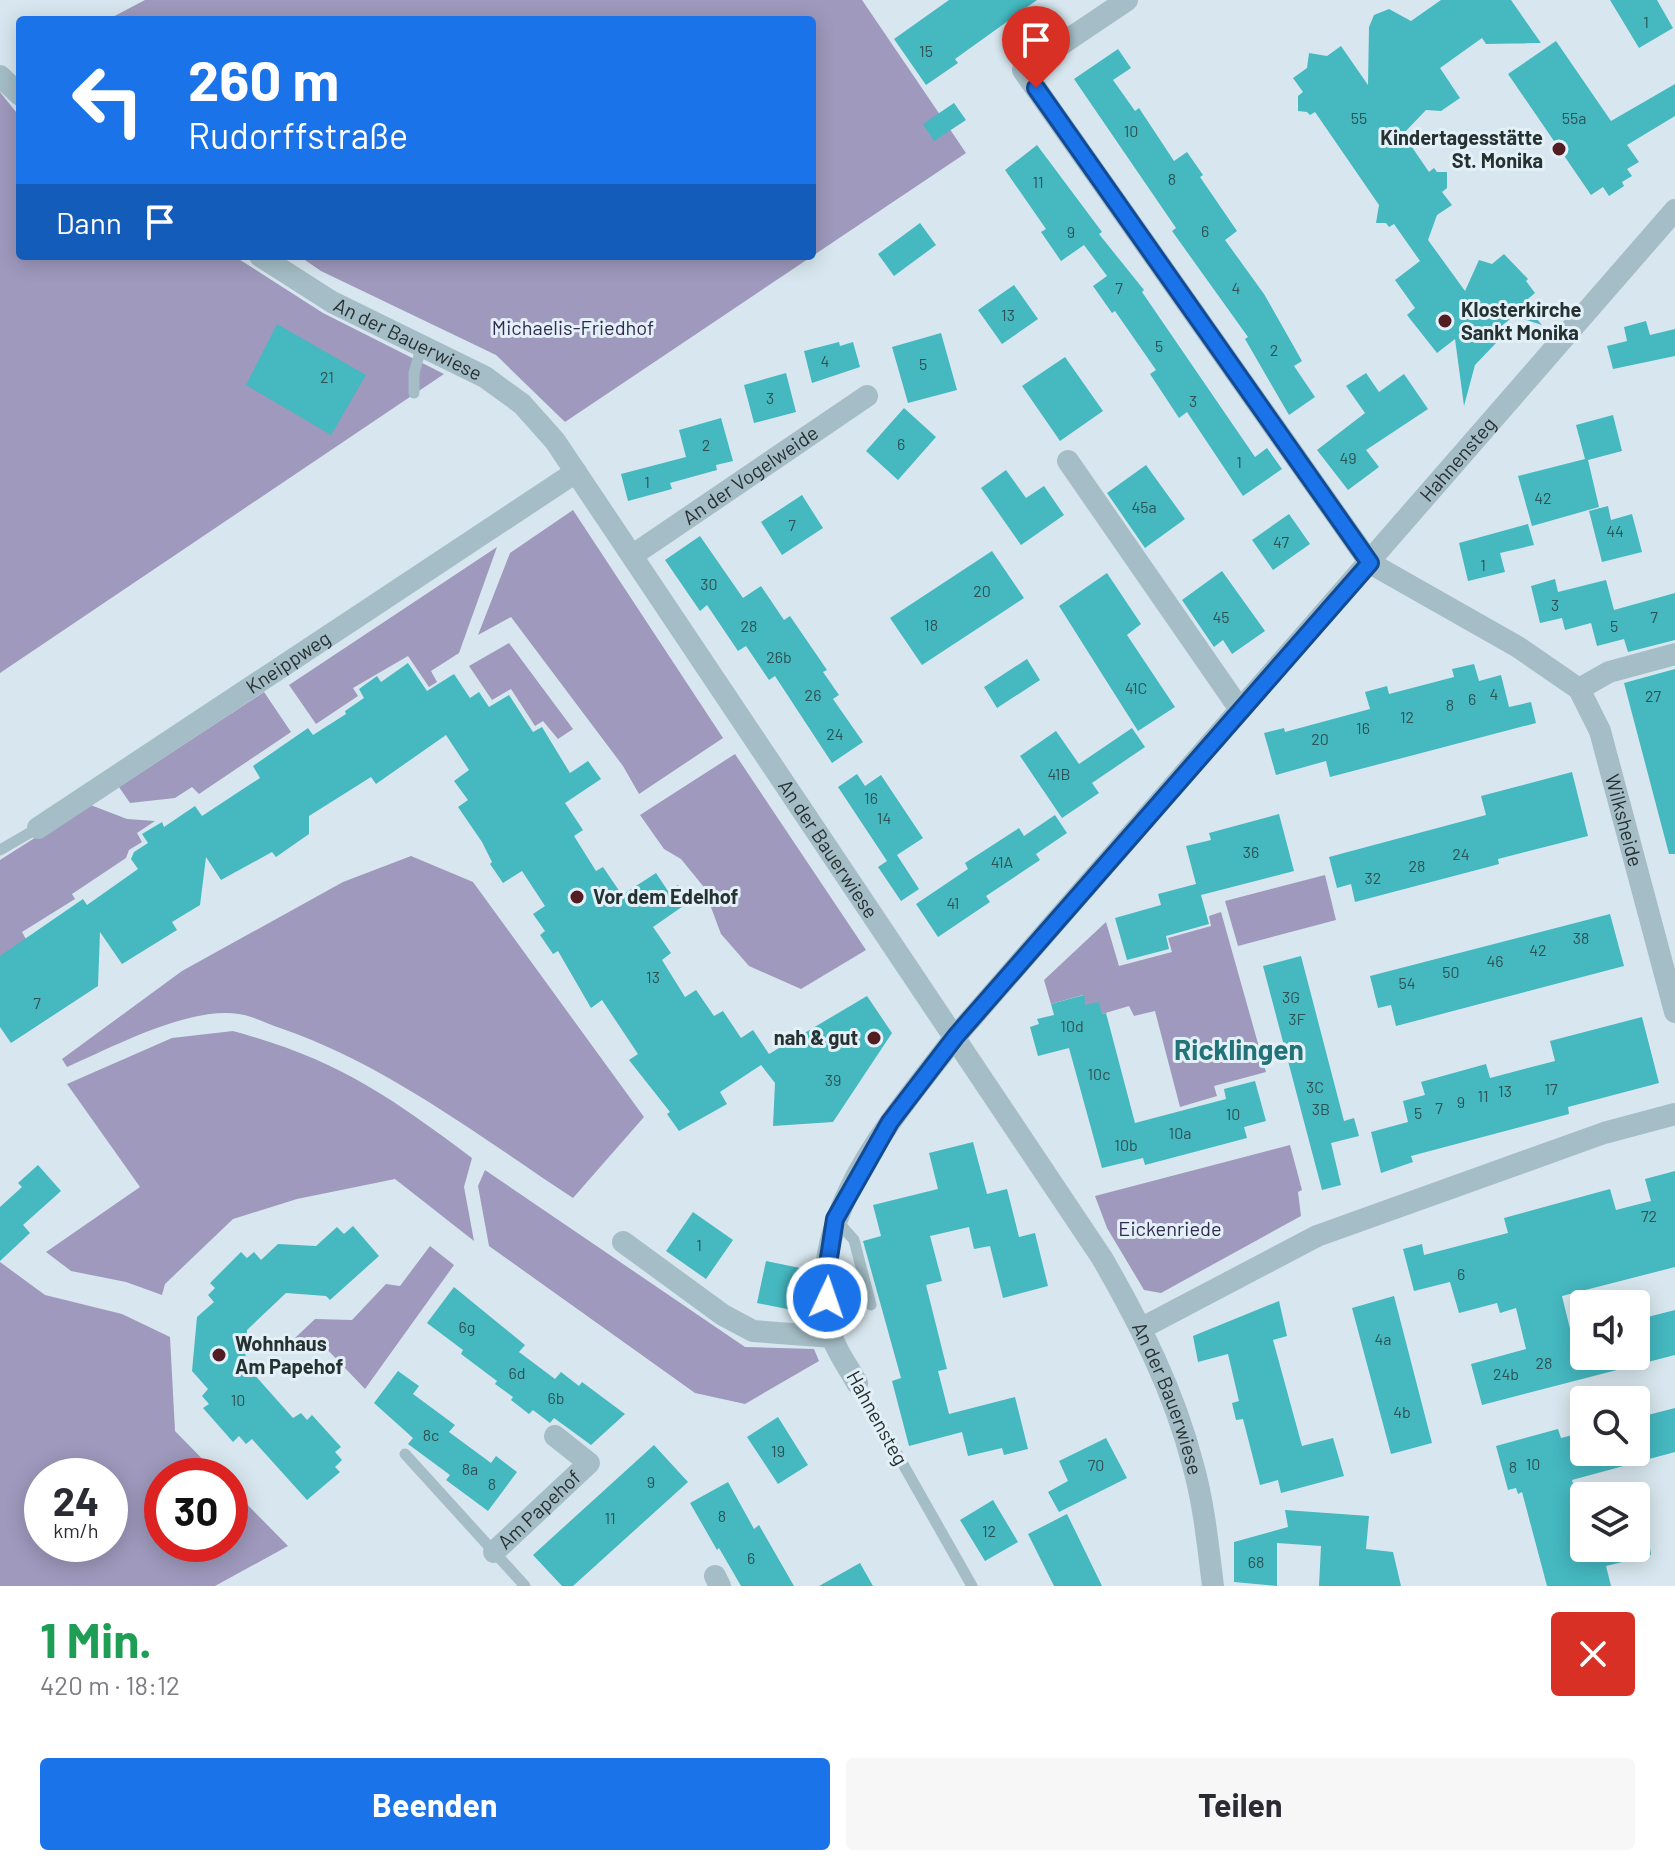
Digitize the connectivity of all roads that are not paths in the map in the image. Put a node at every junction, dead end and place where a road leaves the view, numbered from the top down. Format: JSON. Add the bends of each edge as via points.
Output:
{"nodes":[{"id":1,"x":1127,"y":0,"type":"edge"},
{"id":2,"x":1675,"y":210,"type":"edge"},
{"id":3,"x":266,"y":260,"type":"edge"},
{"id":4,"x":422,"y":345,"type":"junction"},
{"id":5,"x":414,"y":393,"type":"dead end"},
{"id":6,"x":867,"y":396,"type":"dead end"},
{"id":7,"x":1068,"y":461,"type":"dead end"},
{"id":8,"x":576,"y":472,"type":"junction"},
{"id":9,"x":633,"y":555,"type":"junction"},
{"id":10,"x":1370,"y":563,"type":"junction"},
{"id":11,"x":1675,"y":654,"type":"edge"},
{"id":12,"x":1579,"y":689,"type":"junction"},
{"id":13,"x":1239,"y":708,"type":"junction"},
{"id":14,"x":38,"y":828,"type":"joint"},
{"id":15,"x":0,"y":850,"type":"edge"},
{"id":16,"x":1667,"y":952,"type":"edge"},
{"id":17,"x":1675,"y":1012,"type":"edge"},
{"id":18,"x":956,"y":1036,"type":"junction"},
{"id":19,"x":1675,"y":1114,"type":"edge"},
{"id":20,"x":835,"y":1219,"type":"junction"},
{"id":21,"x":623,"y":1242,"type":"dead end"},
{"id":22,"x":871,"y":1305,"type":"dead end"},
{"id":23,"x":1142,"y":1328,"type":"junction"},
{"id":24,"x":832,"y":1337,"type":"junction"},
{"id":25,"x":857,"y":1383,"type":"joint"},
{"id":26,"x":555,"y":1436,"type":"dead end"},
{"id":27,"x":405,"y":1454,"type":"dead end"},
{"id":28,"x":494,"y":1552,"type":"junction"},
{"id":29,"x":525,"y":1586,"type":"edge"},
{"id":30,"x":972,"y":1586,"type":"edge"},
{"id":31,"x":1213,"y":1586,"type":"edge"}],
"edges":[{"from":1,"to":10,"type":"street","via":[[1023,70]]},
{"from":2,"to":10,"type":"street","name":"Hahnensteg"},
{"from":3,"to":4,"type":"street","name":"An der Bauerwiese","via":[[332,302]]},
{"from":4,"to":5,"type":"lane"},
{"from":4,"to":8,"type":"street","name":"An der Bauerwiese","via":[[485,377],[522,404]]},
{"from":6,"to":9,"type":"street","name":"An der Vogelweide"},
{"from":7,"to":13,"type":"street"},
{"from":8,"to":9,"type":"street","name":"An der Bauerwiese"},
{"from":8,"to":14,"type":"street","name":"Kneippweg"},
{"from":9,"to":18,"type":"street","name":"An der Bauerwiese"},
{"from":10,"to":12,"type":"street","name":"Wilksheide","via":[[1518,647]]},
{"from":10,"to":13,"type":"street","name":"Hahnensteg"},
{"from":11,"to":12,"type":"street","via":[[1609,672]]},
{"from":12,"to":16,"type":"street","name":"Wilksheide","via":[[1600,731]]},
{"from":13,"to":18,"type":"street","name":"Hahnensteg"},
{"from":14,"to":15,"type":"lane","name":"Kneippweg"},
{"from":16,"to":17,"type":"street","name":"Wilksheide"},
{"from":18,"to":20,"type":"street","name":"Hahnensteg","via":[[890,1122]]},
{"from":18,"to":23,"type":"street","name":"An der Bauerwiese"},
{"from":19,"to":23,"type":"street","via":[[1604,1133],[1331,1230]]},
{"from":20,"to":22,"type":"lane","via":[[854,1240]]},
{"from":20,"to":24,"type":"street","name":"Hahnensteg","via":[[826,1277]]},
{"from":21,"to":24,"type":"street","via":[[753,1331]]},
{"from":23,"to":31,"type":"street","name":"An der Bauerwiese","via":[[1194,1467]]},
{"from":24,"to":25,"type":"street","name":"Hahnensteg"},
{"from":25,"to":30,"type":"lane","name":"Hahnensteg"},
{"from":26,"to":28,"type":"street","name":"Am Papehof","via":[[589,1463]]},
{"from":27,"to":28,"type":"lane","name":"Am Papehof"},
{"from":28,"to":29,"type":"lane","name":"Am Papehof"}]}
